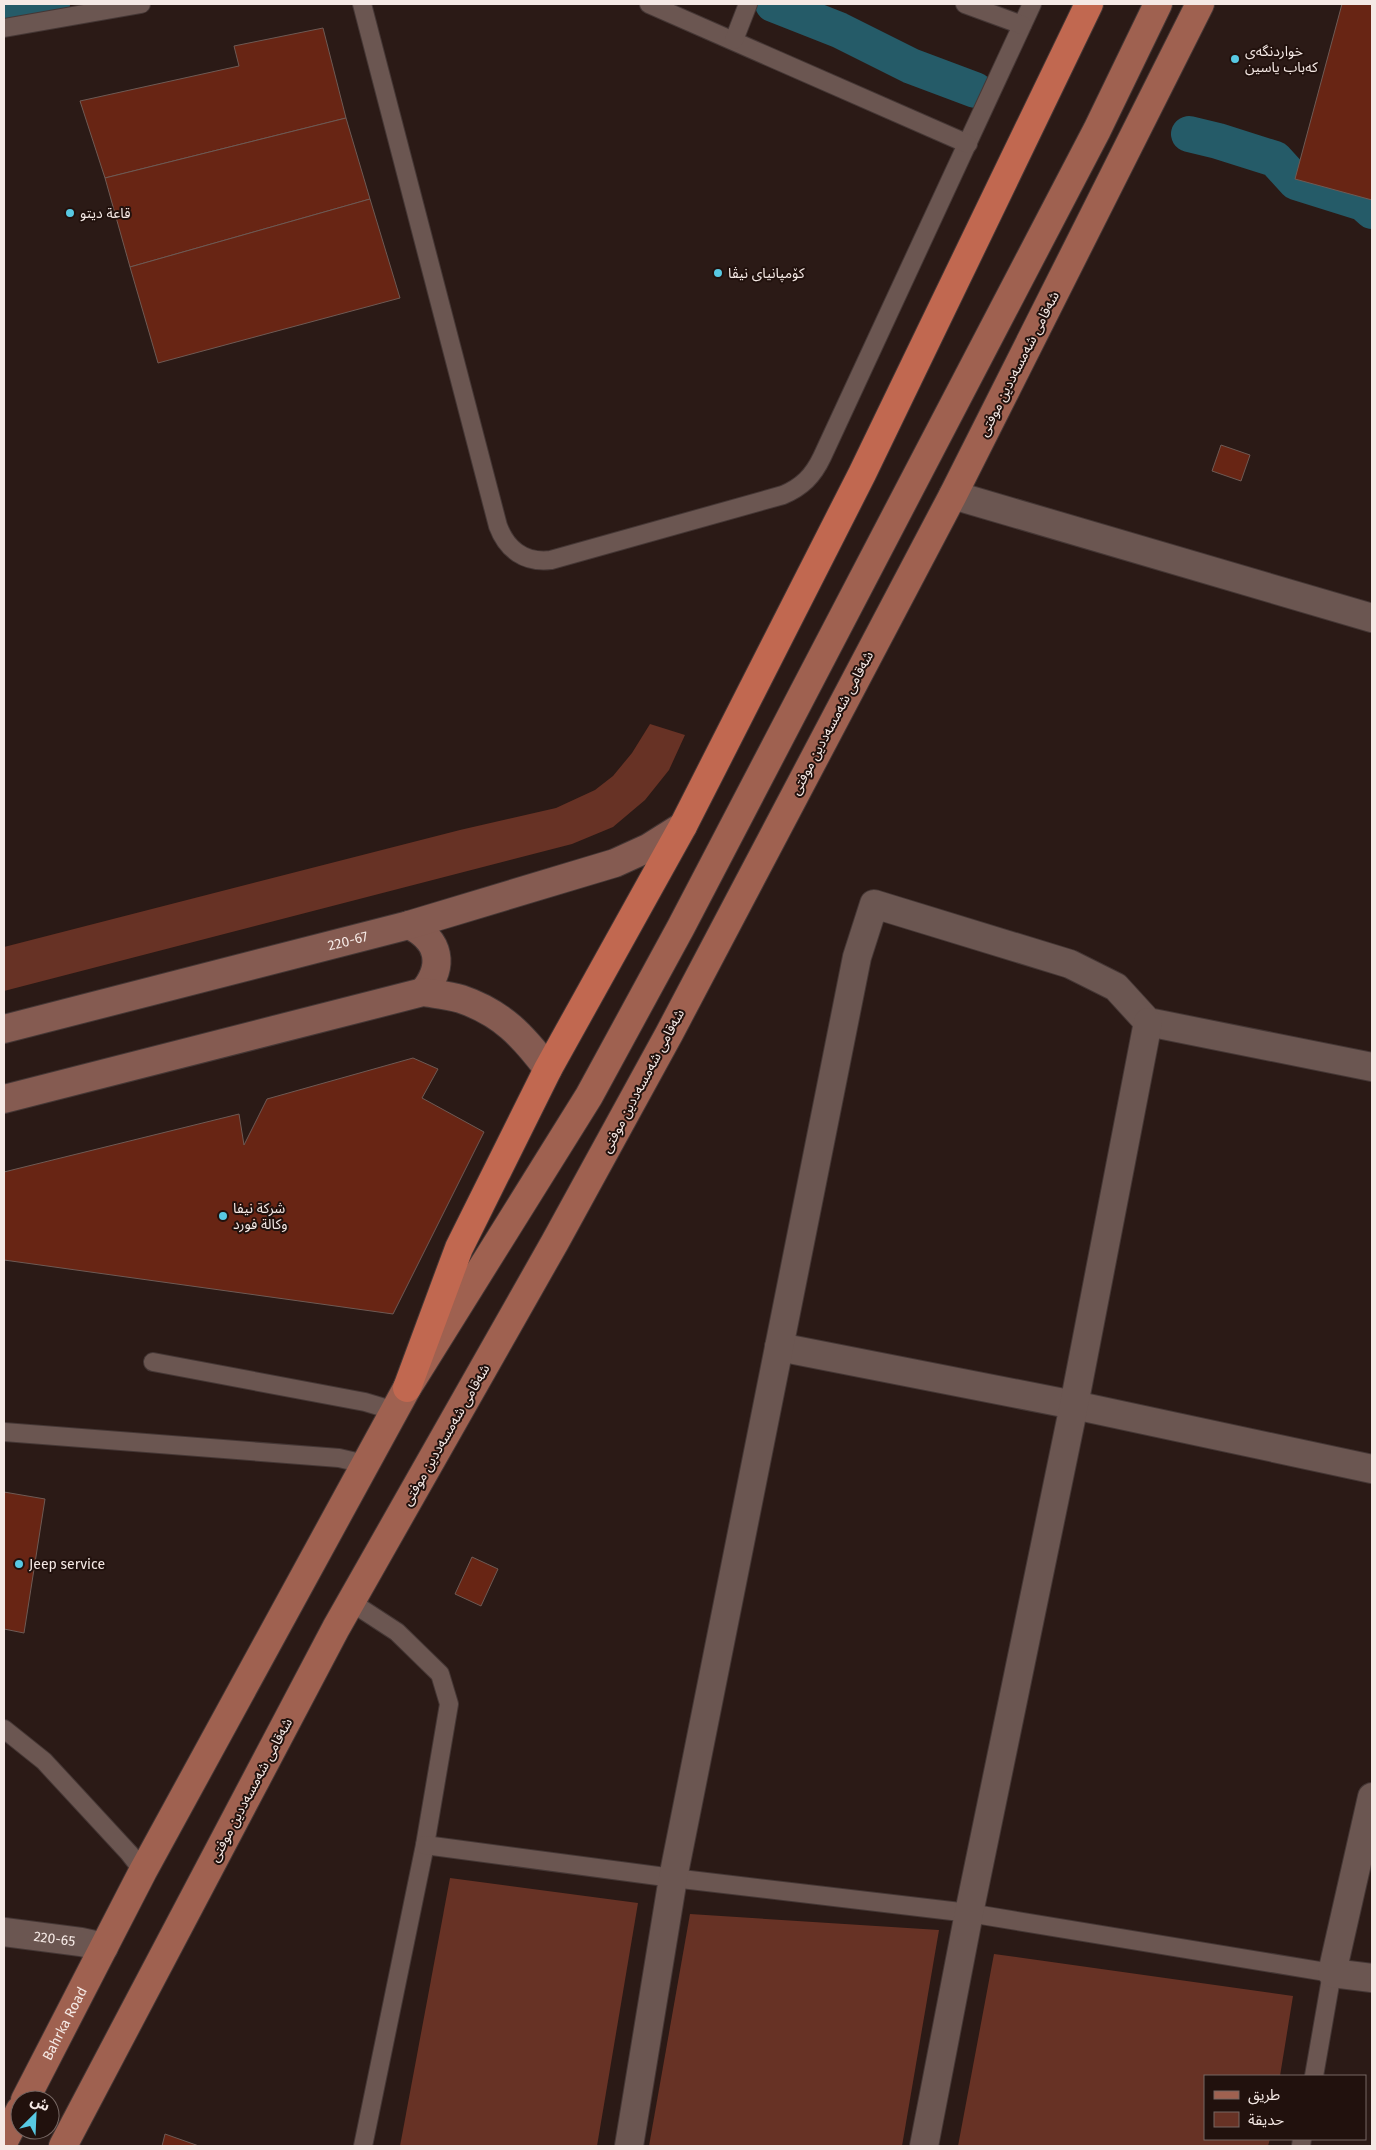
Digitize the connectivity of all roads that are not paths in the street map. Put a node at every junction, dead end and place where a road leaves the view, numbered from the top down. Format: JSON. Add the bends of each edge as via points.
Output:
{"nodes":[{"id":1,"x":141,"y":4,"type":"edge"},
{"id":2,"x":362,"y":4,"type":"edge"},
{"id":3,"x":649,"y":4,"type":"edge"},
{"id":4,"x":748,"y":4,"type":"edge"},
{"id":5,"x":966,"y":4,"type":"edge"},
{"id":6,"x":1032,"y":4,"type":"edge"},
{"id":7,"x":1089,"y":4,"type":"edge"},
{"id":8,"x":1158,"y":4,"type":"edge"},
{"id":9,"x":1200,"y":4,"type":"edge"},
{"id":10,"x":1022,"y":25,"type":"junction"},
{"id":11,"x":4,"y":28,"type":"edge"},
{"id":12,"x":734,"y":40,"type":"junction"},
{"id":13,"x":968,"y":144,"type":"junction"},
{"id":14,"x":953,"y":495,"type":"junction"},
{"id":15,"x":1372,"y":618,"type":"edge"},
{"id":16,"x":683,"y":826,"type":"junction"},
{"id":17,"x":409,"y":925,"type":"junction"},
{"id":18,"x":422,"y":992,"type":"junction"},
{"id":19,"x":1148,"y":1022,"type":"junction"},
{"id":20,"x":4,"y":1029,"type":"edge"},
{"id":21,"x":1372,"y":1067,"type":"edge"},
{"id":22,"x":548,"y":1069,"type":"junction"},
{"id":23,"x":4,"y":1100,"type":"edge"},
{"id":24,"x":779,"y":1347,"type":"junction"},
{"id":25,"x":153,"y":1362,"type":"dead end"},
{"id":26,"x":401,"y":1399,"type":"junction"},
{"id":27,"x":1074,"y":1405,"type":"junction"},
{"id":28,"x":4,"y":1433,"type":"edge"},
{"id":29,"x":365,"y":1464,"type":"junction"},
{"id":30,"x":1372,"y":1470,"type":"edge"},
{"id":31,"x":351,"y":1602,"type":"junction"},
{"id":32,"x":4,"y":1729,"type":"edge"},
{"id":33,"x":1372,"y":1797,"type":"edge"},
{"id":34,"x":425,"y":1844,"type":"junction"},
{"id":35,"x":143,"y":1871,"type":"junction"},
{"id":36,"x":674,"y":1878,"type":"junction"},
{"id":37,"x":969,"y":1913,"type":"junction"},
{"id":38,"x":4,"y":1932,"type":"edge"},
{"id":39,"x":104,"y":1947,"type":"junction"},
{"id":40,"x":1332,"y":1973,"type":"junction"},
{"id":41,"x":1372,"y":1978,"type":"edge"},
{"id":42,"x":1314,"y":2075,"type":"edge"},
{"id":43,"x":30,"y":2090,"type":"edge"},
{"id":44,"x":10,"y":2129,"type":"edge"},
{"id":45,"x":4,"y":2141,"type":"edge"},
{"id":46,"x":63,"y":2146,"type":"edge"},
{"id":47,"x":363,"y":2146,"type":"edge"},
{"id":48,"x":629,"y":2146,"type":"edge"},
{"id":49,"x":924,"y":2146,"type":"edge"}],
"edges":[{"from":1,"to":11,"type":"lane"},
{"from":2,"to":13,"type":"lane","via":[[498,526],[509,546],[528,559],[556,558],[782,495],[803,485],[822,457]]},
{"from":3,"to":12,"type":"lane"},
{"from":4,"to":12,"type":"lane"},
{"from":5,"to":10,"type":"lane"},
{"from":6,"to":10,"type":"lane"},
{"from":7,"to":16,"type":"highway","via":[[874,448]]},
{"from":8,"to":26,"type":"main road","via":[[1098,130],[589,1096]]},
{"from":9,"to":14,"type":"main road","name":"شەقامی شەمسەددین موفتی"},
{"from":10,"to":13,"type":"lane"},
{"from":12,"to":13,"type":"lane"},
{"from":14,"to":15,"type":"street"},
{"from":14,"to":31,"type":"main road","name":"شەقامی شەمسەددین موفتی","via":[[669,1034]]},
{"from":16,"to":17,"type":"street","name":"220-67","via":[[648,848],[615,863]]},
{"from":16,"to":22,"type":"highway"},
{"from":17,"to":18,"type":"street","via":[[422,931],[436,954],[437,968],[432,981]]},
{"from":17,"to":20,"type":"street","name":"220-67"},
{"from":18,"to":22,"type":"street","via":[[460,999],[495,1015],[525,1039]]},
{"from":18,"to":23,"type":"street"},
{"from":19,"to":21,"type":"street"},
{"from":19,"to":24,"type":"street","via":[[1116,987],[1070,964],[874,904],[856,957]]},
{"from":19,"to":27,"type":"street"},
{"from":22,"to":26,"type":"highway","via":[[459,1248]]},
{"from":24,"to":27,"type":"street"},
{"from":24,"to":36,"type":"street"},
{"from":25,"to":26,"type":"lane","via":[[364,1402]]},
{"from":26,"to":29,"type":"main road"},
{"from":27,"to":30,"type":"street"},
{"from":27,"to":37,"type":"street"},
{"from":28,"to":29,"type":"lane","via":[[339,1458]]},
{"from":29,"to":35,"type":"main road"},
{"from":31,"to":34,"type":"lane","via":[[397,1632],[440,1674],[448,1704]]},
{"from":31,"to":46,"type":"main road","name":"شەقامی شەمسەددین موفتی"},
{"from":32,"to":35,"type":"lane","via":[[44,1761]]},
{"from":33,"to":40,"type":"street"},
{"from":34,"to":36,"type":"lane"},
{"from":34,"to":47,"type":"lane"},
{"from":35,"to":39,"type":"main road"},
{"from":36,"to":37,"type":"lane"},
{"from":36,"to":48,"type":"street"},
{"from":37,"to":40,"type":"lane"},
{"from":37,"to":49,"type":"street"},
{"from":38,"to":39,"type":"street","name":"220-65"},
{"from":39,"to":43,"type":"main road","name":"Bahrka Road"},
{"from":40,"to":41,"type":"street"},
{"from":40,"to":42,"type":"lane"},
{"from":44,"to":45,"type":"main road"}]}
